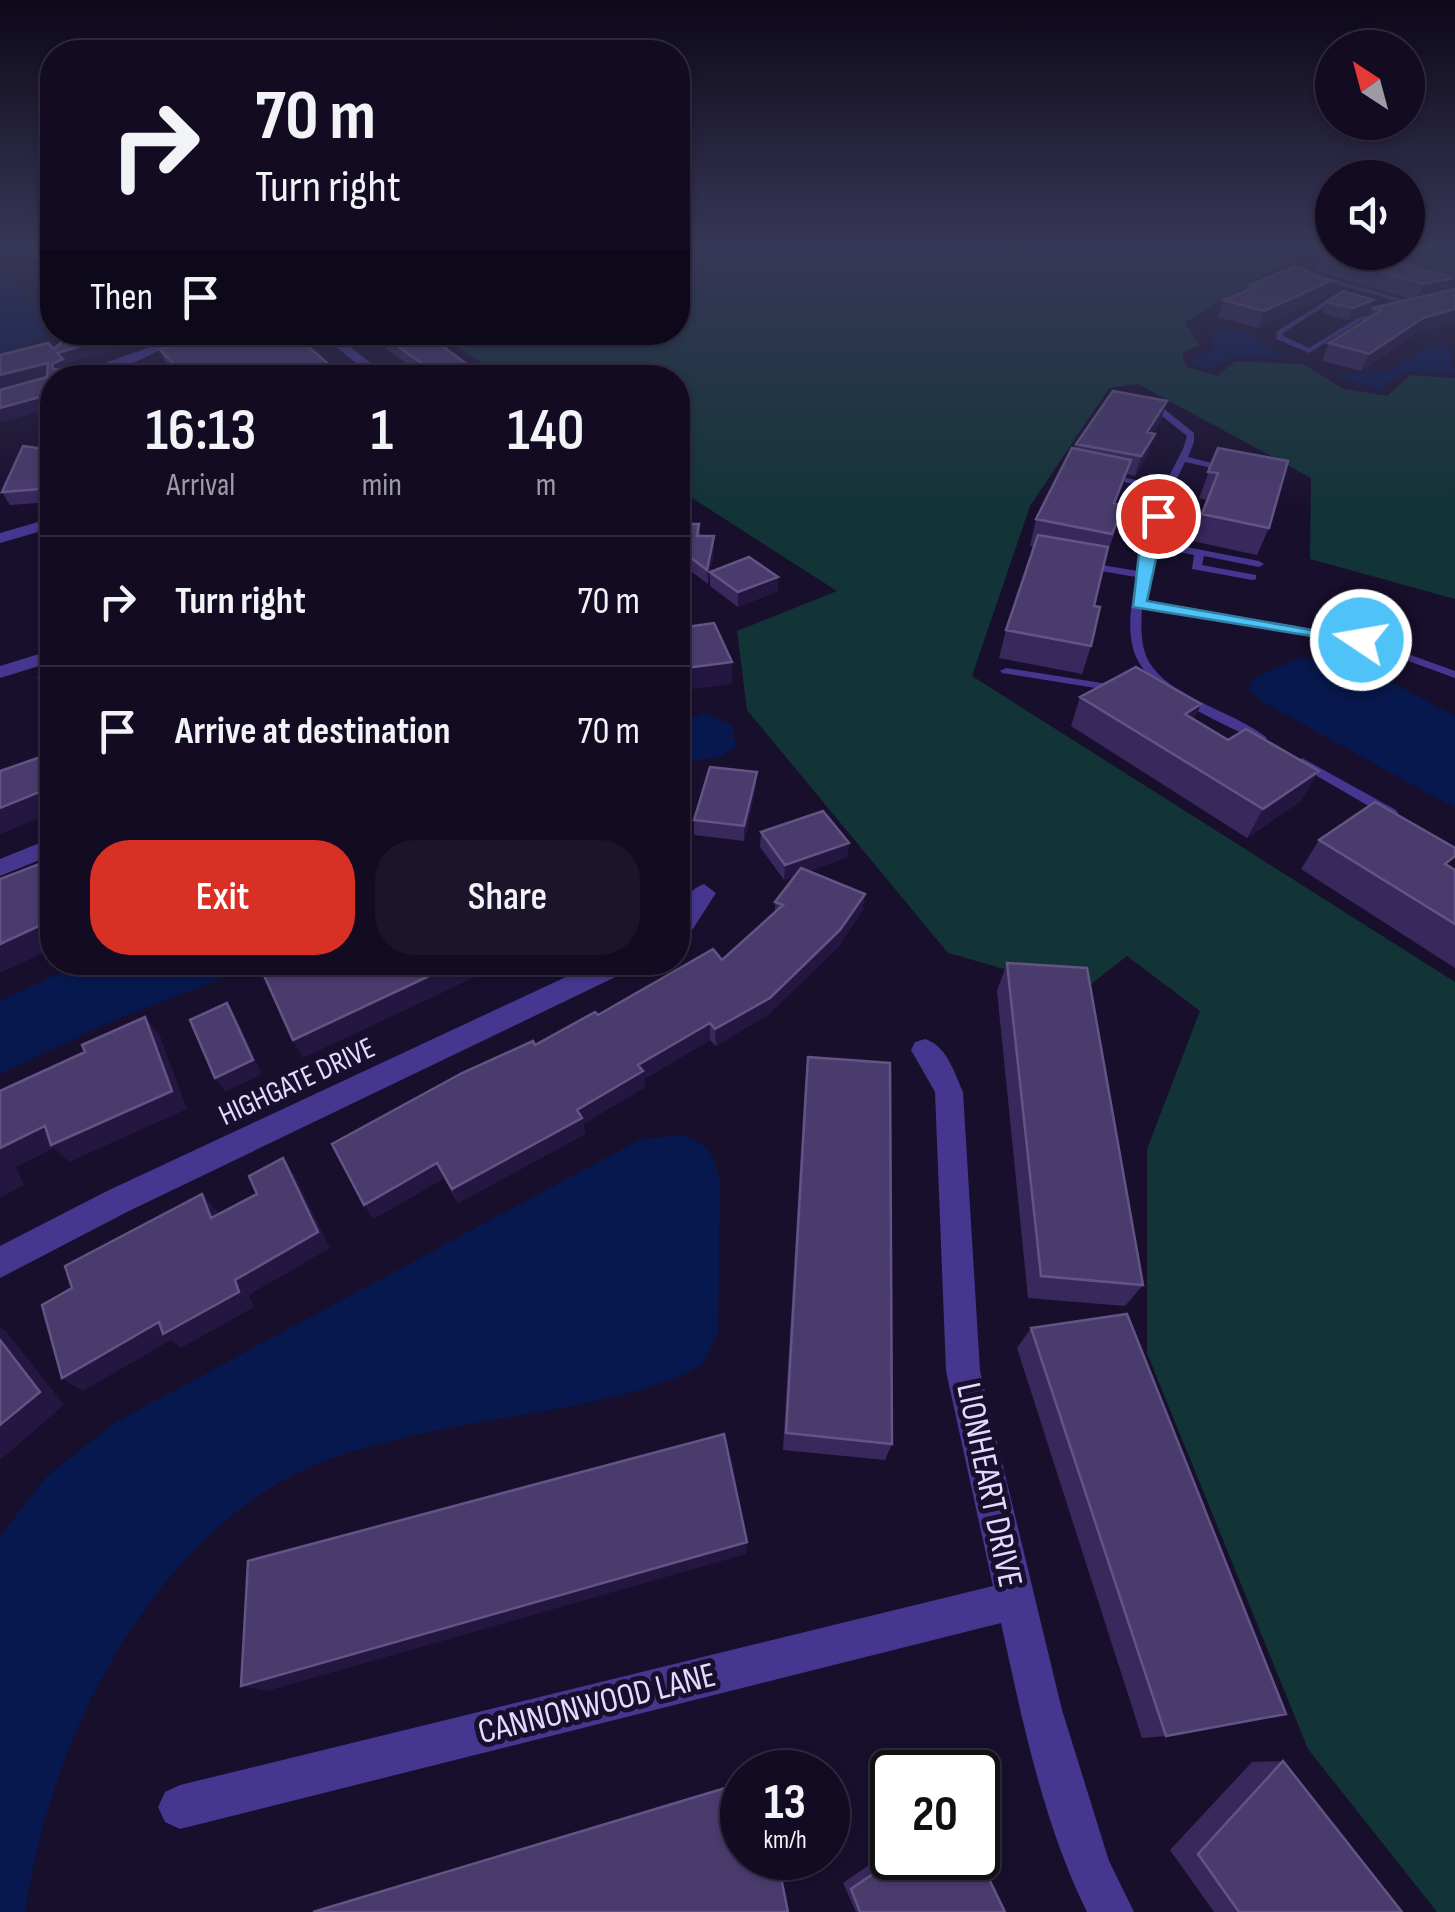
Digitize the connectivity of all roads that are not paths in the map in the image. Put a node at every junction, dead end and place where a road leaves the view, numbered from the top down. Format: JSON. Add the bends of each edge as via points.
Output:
{"nodes":[{"id":1,"x":1280,"y":336,"type":"edge"},
{"id":2,"x":1333,"y":336,"type":"edge"},
{"id":3,"x":160,"y":345,"type":"edge"},
{"id":4,"x":341,"y":345,"type":"edge"},
{"id":5,"x":109,"y":365,"type":"edge"},
{"id":6,"x":366,"y":365,"type":"edge"},
{"id":7,"x":1139,"y":399,"type":"edge"},
{"id":8,"x":1181,"y":458,"type":"junction"},
{"id":9,"x":1240,"y":470,"type":"edge"},
{"id":10,"x":1090,"y":474,"type":"edge"},
{"id":11,"x":1167,"y":489,"type":"junction"},
{"id":12,"x":40,"y":527,"type":"edge"},
{"id":13,"x":0,"y":538,"type":"edge"},
{"id":14,"x":1150,"y":543,"type":"junction"},
{"id":15,"x":1200,"y":552,"type":"junction"},
{"id":16,"x":1070,"y":563,"type":"edge"},
{"id":17,"x":1259,"y":564,"type":"dead end"},
{"id":18,"x":1143,"y":575,"type":"junction"},
{"id":19,"x":1252,"y":578,"type":"dead end"},
{"id":20,"x":1139,"y":604,"type":"junction"},
{"id":21,"x":40,"y":660,"type":"edge"},
{"id":22,"x":1006,"y":671,"type":"dead end"},
{"id":23,"x":0,"y":672,"type":"edge"},
{"id":24,"x":1156,"y":674,"type":"junction"},
{"id":25,"x":1455,"y":675,"type":"edge"},
{"id":26,"x":1266,"y":741,"type":"edge"},
{"id":27,"x":1284,"y":751,"type":"edge"},
{"id":28,"x":1404,"y":820,"type":"edge"},
{"id":29,"x":40,"y":851,"type":"edge"},
{"id":30,"x":0,"y":868,"type":"edge"},
{"id":31,"x":704,"y":893,"type":"dead end"},
{"id":32,"x":690,"y":914,"type":"edge"},
{"id":33,"x":595,"y":975,"type":"edge"},
{"id":34,"x":925,"y":1050,"type":"dead end"},
{"id":35,"x":0,"y":1263,"type":"edge"},
{"id":36,"x":1014,"y":1600,"type":"junction"},
{"id":37,"x":180,"y":1808,"type":"dead end"},
{"id":38,"x":1111,"y":1912,"type":"edge"}],
"edges":[{"from":1,"to":2,"type":"lane","via":[[1309,351]]},
{"from":3,"to":5,"type":"street"},
{"from":4,"to":6,"type":"street"},
{"from":7,"to":8,"type":"lane","via":[[1185,426],[1191,435]]},
{"from":8,"to":9,"type":"lane"},
{"from":8,"to":11,"type":"lane"},
{"from":10,"to":11,"type":"lane"},
{"from":11,"to":14,"type":"lane"},
{"from":12,"to":13,"type":"street"},
{"from":14,"to":15,"type":"lane"},
{"from":14,"to":18,"type":"lane"},
{"from":15,"to":17,"type":"lane"},
{"from":15,"to":19,"type":"lane","via":[[1196,567]]},
{"from":16,"to":18,"type":"lane"},
{"from":18,"to":20,"type":"lane"},
{"from":20,"to":24,"type":"lane","via":[[1136,640]]},
{"from":20,"to":25,"type":"lane","via":[[1361,640]]},
{"from":21,"to":23,"type":"street"},
{"from":22,"to":24,"type":"lane","via":[[1102,686]]},
{"from":24,"to":26,"type":"lane"},
{"from":27,"to":28,"type":"lane"},
{"from":29,"to":30,"type":"street"},
{"from":31,"to":32,"type":"street"},
{"from":33,"to":35,"type":"street","name":"HIGHGATE DRIVE","via":[[118,1200]]},
{"from":34,"to":36,"type":"street","name":"LIONHEART DRIVE","via":[[949,1092],[963,1371]]},
{"from":36,"to":37,"type":"street","name":"CANNONWOOD LANE"},
{"from":36,"to":38,"type":"street","name":"LIONHEART DRIVE","via":[[1066,1797]]}]}
